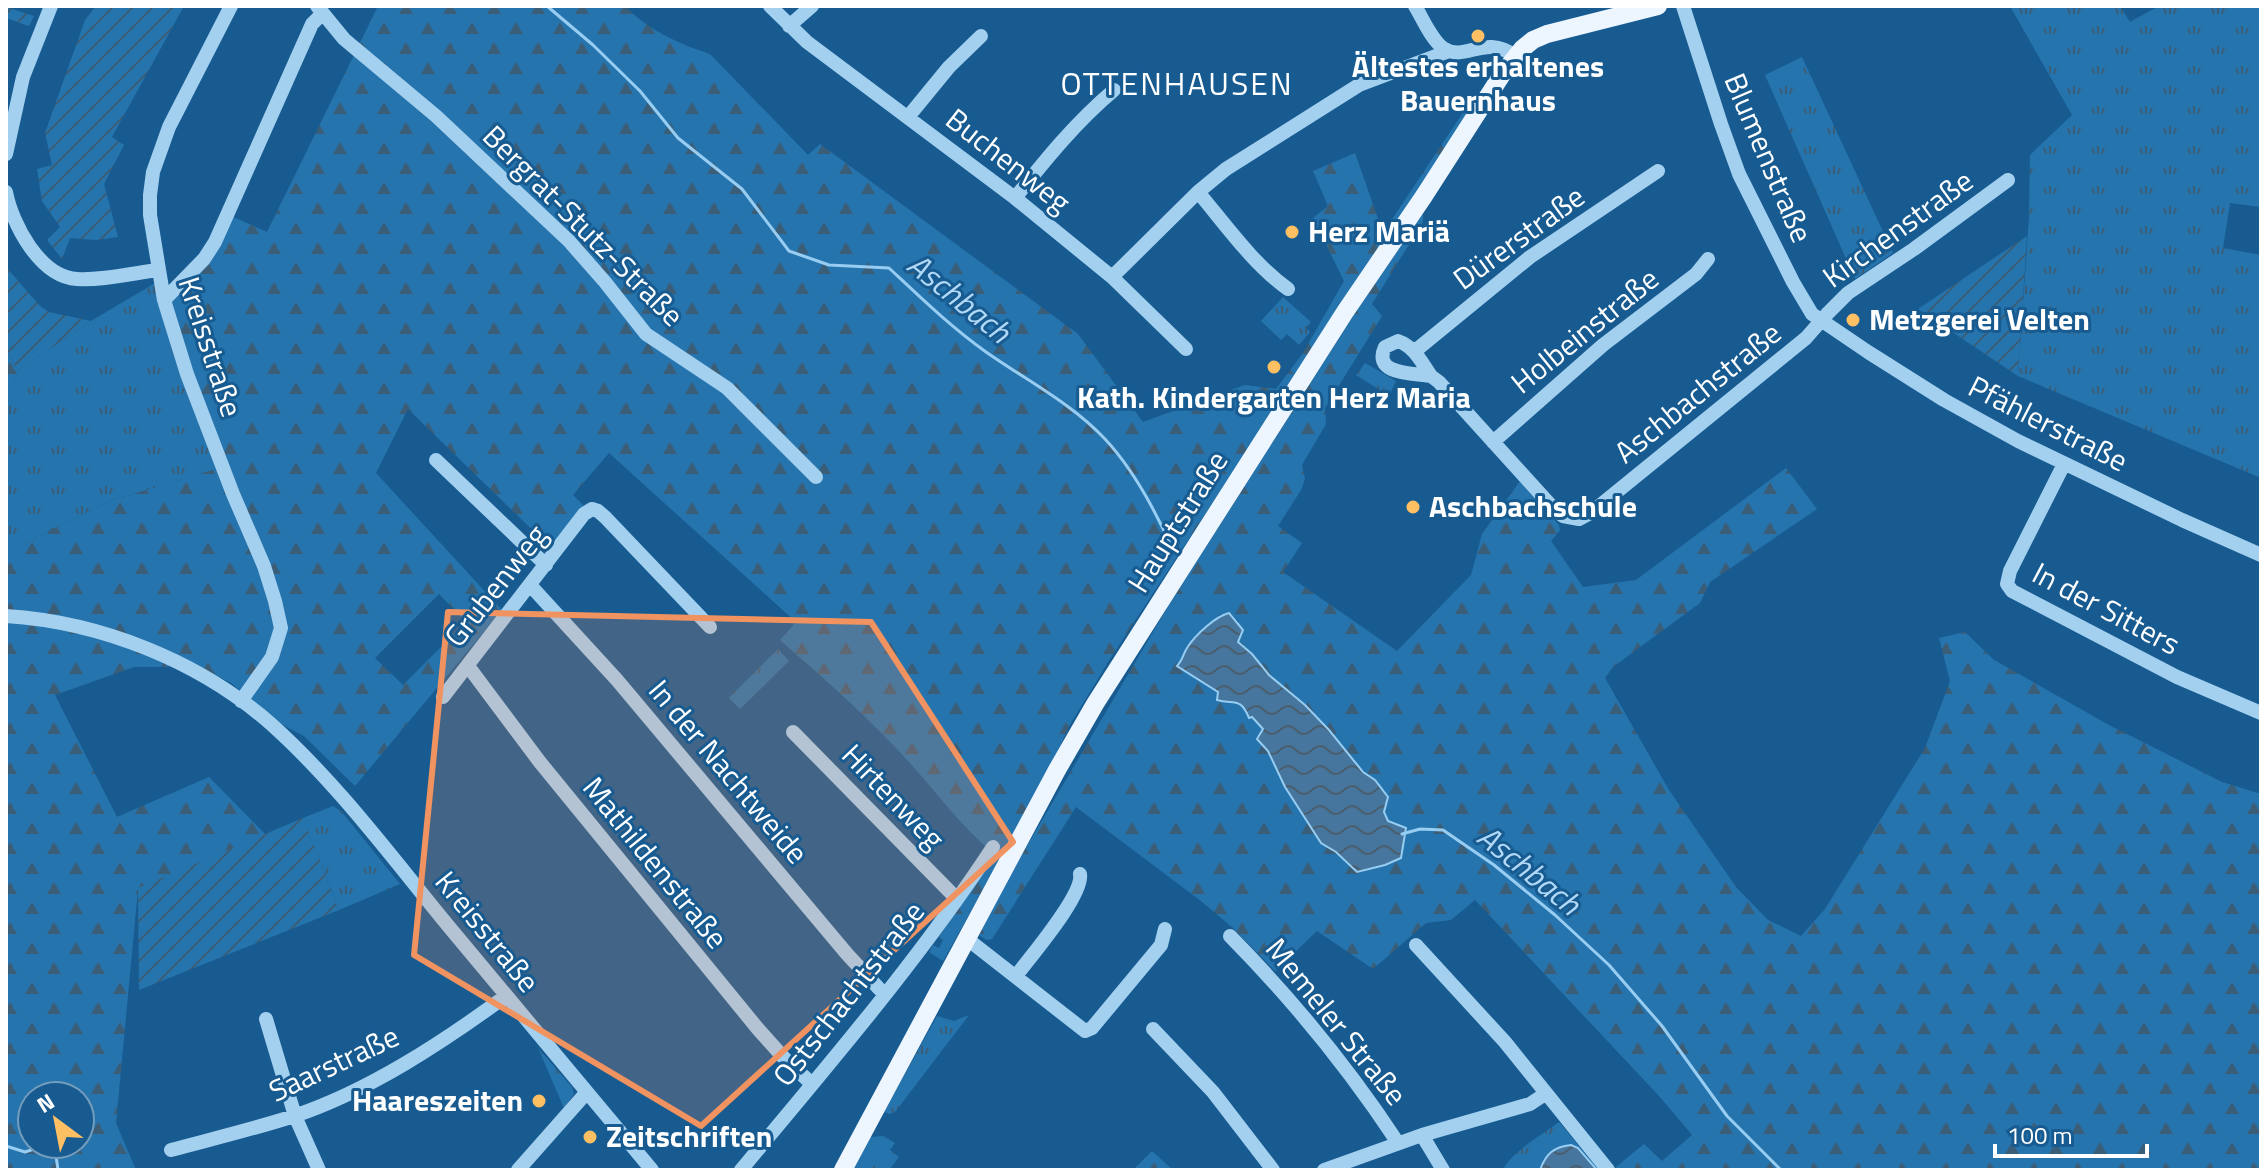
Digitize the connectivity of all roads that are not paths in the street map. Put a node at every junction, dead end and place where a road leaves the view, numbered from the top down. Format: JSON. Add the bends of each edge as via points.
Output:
{"nodes":[{"id":1,"x":51,"y":6,"type":"edge"},
{"id":2,"x":231,"y":6,"type":"edge"},
{"id":3,"x":770,"y":6,"type":"edge"},
{"id":4,"x":812,"y":6,"type":"edge"},
{"id":5,"x":1415,"y":6,"type":"edge"},
{"id":6,"x":1658,"y":6,"type":"edge"},
{"id":7,"x":1683,"y":6,"type":"edge"},
{"id":8,"x":320,"y":10,"type":"edge"},
{"id":9,"x":789,"y":26,"type":"junction"},
{"id":10,"x":981,"y":36,"type":"dead end"},
{"id":11,"x":1449,"y":51,"type":"junction"},
{"id":12,"x":1515,"y":56,"type":"junction"},
{"id":13,"x":1114,"y":90,"type":"dead end"},
{"id":14,"x":908,"y":117,"type":"junction"},
{"id":15,"x":6,"y":154,"type":"edge"},
{"id":16,"x":1658,"y":171,"type":"dead end"},
{"id":17,"x":2008,"y":180,"type":"dead end"},
{"id":18,"x":6,"y":192,"type":"edge"},
{"id":19,"x":1198,"y":192,"type":"junction"},
{"id":20,"x":1015,"y":198,"type":"junction"},
{"id":21,"x":1708,"y":259,"type":"dead end"},
{"id":22,"x":158,"y":270,"type":"junction"},
{"id":23,"x":1112,"y":277,"type":"junction"},
{"id":24,"x":1288,"y":289,"type":"dead end"},
{"id":25,"x":164,"y":300,"type":"junction"},
{"id":26,"x":1821,"y":322,"type":"junction"},
{"id":27,"x":1186,"y":349,"type":"dead end"},
{"id":28,"x":1415,"y":351,"type":"junction"},
{"id":29,"x":1431,"y":376,"type":"junction"},
{"id":30,"x":1493,"y":442,"type":"junction"},
{"id":31,"x":436,"y":460,"type":"dead end"},
{"id":32,"x":2064,"y":464,"type":"junction"},
{"id":33,"x":816,"y":477,"type":"dead end"},
{"id":34,"x":2261,"y":555,"type":"edge"},
{"id":35,"x":546,"y":565,"type":"junction"},
{"id":36,"x":530,"y":585,"type":"junction"},
{"id":37,"x":6,"y":616,"type":"edge"},
{"id":38,"x":710,"y":627,"type":"dead end"},
{"id":39,"x":468,"y":666,"type":"junction"},
{"id":40,"x":443,"y":697,"type":"dead end"},
{"id":41,"x":241,"y":701,"type":"junction"},
{"id":42,"x":2261,"y":713,"type":"edge"},
{"id":43,"x":793,"y":732,"type":"dead end"},
{"id":44,"x":993,"y":847,"type":"dead end"},
{"id":45,"x":1080,"y":874,"type":"dead end"},
{"id":46,"x":957,"y":899,"type":"junction"},
{"id":47,"x":1165,"y":929,"type":"dead end"},
{"id":48,"x":1230,"y":936,"type":"dead end"},
{"id":49,"x":966,"y":938,"type":"junction"},
{"id":50,"x":1416,"y":945,"type":"dead end"},
{"id":51,"x":1016,"y":976,"type":"junction"},
{"id":52,"x":884,"y":994,"type":"junction"},
{"id":53,"x":506,"y":996,"type":"junction"},
{"id":54,"x":266,"y":1019,"type":"dead end"},
{"id":55,"x":1153,"y":1029,"type":"dead end"},
{"id":56,"x":812,"y":1084,"type":"junction"},
{"id":57,"x":587,"y":1092,"type":"junction"},
{"id":58,"x":1545,"y":1094,"type":"junction"},
{"id":59,"x":295,"y":1116,"type":"junction"},
{"id":60,"x":1422,"y":1135,"type":"junction"},
{"id":61,"x":1398,"y":1143,"type":"junction"},
{"id":62,"x":171,"y":1150,"type":"dead end"},
{"id":63,"x":319,"y":1170,"type":"edge"},
{"id":64,"x":518,"y":1170,"type":"edge"},
{"id":65,"x":652,"y":1170,"type":"edge"},
{"id":66,"x":741,"y":1170,"type":"edge"},
{"id":67,"x":843,"y":1170,"type":"edge"},
{"id":68,"x":1273,"y":1170,"type":"edge"},
{"id":69,"x":1324,"y":1170,"type":"edge"},
{"id":70,"x":1443,"y":1170,"type":"edge"},
{"id":71,"x":1608,"y":1170,"type":"edge"}],
"edges":[{"from":1,"to":15,"type":"street","via":[[23,77]]},
{"from":2,"to":22,"type":"street","name":"Kreisstraße","via":[[169,127],[153,172],[150,215]]},
{"from":3,"to":9,"type":"street","name":"Buchenweg"},
{"from":4,"to":9,"type":"street"},
{"from":5,"to":11,"type":"street","via":[[1435,40]]},
{"from":6,"to":12,"type":"main road","name":"Hauptstraße","via":[[1547,34]]},
{"from":7,"to":26,"type":"street","name":"Blumenstraße","via":[[1739,174],[1793,282]]},
{"from":8,"to":25,"type":"street","via":[[210,251]]},
{"from":8,"to":33,"type":"street","name":"Bergrat-Stutz-Straße","via":[[344,39],[436,116],[569,241],[646,334],[727,388]]},
{"from":9,"to":14,"type":"street","name":"Buchenweg"},
{"from":10,"to":14,"type":"street"},
{"from":11,"to":12,"type":"street","via":[[1493,46]]},
{"from":11,"to":19,"type":"street","via":[[1359,85]]},
{"from":12,"to":49,"type":"main road","name":"Hauptstraße","via":[[1095,704]]},
{"from":13,"to":20,"type":"street","via":[[1058,144]]},
{"from":14,"to":20,"type":"street","name":"Buchenweg"},
{"from":16,"to":28,"type":"street","name":"Dürerstraße","via":[[1530,257]]},
{"from":17,"to":26,"type":"street","name":"Kirchenstraße","via":[[1848,293]]},
{"from":18,"to":22,"type":"street","via":[[28,243],[57,273],[77,279]]},
{"from":19,"to":23,"type":"street"},
{"from":19,"to":24,"type":"street"},
{"from":20,"to":23,"type":"street","name":"Buchenweg"},
{"from":21,"to":30,"type":"street","name":"Holbeinstraße"},
{"from":22,"to":25,"type":"street","name":"Kreisstraße"},
{"from":23,"to":27,"type":"street","name":"Buchenweg"},
{"from":25,"to":41,"type":"street","name":"Kreisstraße","via":[[187,374],[264,566],[281,628],[272,657]]},
{"from":26,"to":30,"type":"street","name":"Aschbachstraße","via":[[1579,519],[1554,509]]},
{"from":26,"to":32,"type":"street","name":"Pfählerstraße","via":[[1944,400]]},
{"from":28,"to":29,"type":"street","name":"Aschbachstraße"},
{"from":28,"to":29,"type":"street","via":[[1398,341],[1390,343],[1381,354],[1382,362],[1393,371]]},
{"from":29,"to":30,"type":"street","name":"Aschbachstraße"},
{"from":31,"to":35,"type":"street"},
{"from":32,"to":34,"type":"street","name":"Pfählerstraße"},
{"from":32,"to":42,"type":"street","name":"In der Sitters","via":[[2010,571],[2007,584],[2012,591],[2177,677]]},
{"from":35,"to":36,"type":"street","name":"Grubenweg"},
{"from":35,"to":38,"type":"street","name":"Grubenweg","via":[[584,514],[598,511]]},
{"from":36,"to":39,"type":"street","name":"Grubenweg"},
{"from":36,"to":52,"type":"street","name":"In der Nachtweide"},
{"from":37,"to":41,"type":"street","name":"Kreisstraße","via":[[67,625],[151,650]]},
{"from":39,"to":40,"type":"street","name":"Grubenweg"},
{"from":39,"to":56,"type":"street","name":"Mathildenstraße","via":[[758,1029]]},
{"from":41,"to":53,"type":"street","name":"Kreisstraße","via":[[313,764]]},
{"from":43,"to":46,"type":"street","name":"Hirtenweg"},
{"from":44,"to":46,"type":"street","name":"Ostschachtstraße"},
{"from":45,"to":51,"type":"street","via":[[1071,903]]},
{"from":46,"to":52,"type":"street","name":"Ostschachtstraße"},
{"from":47,"to":51,"type":"street","via":[[1161,945],[1085,1031]]},
{"from":48,"to":61,"type":"street","name":"Memeler Straße","via":[[1340,1059]]},
{"from":49,"to":51,"type":"street"},
{"from":49,"to":67,"type":"main road","name":"Hauptstraße"},
{"from":50,"to":58,"type":"street"},
{"from":52,"to":56,"type":"street","name":"Ostschachtstraße"},
{"from":53,"to":57,"type":"street","name":"Kreisstraße"},
{"from":53,"to":59,"type":"street","name":"Saarstraße","via":[[380,1077]]},
{"from":54,"to":59,"type":"street"},
{"from":55,"to":68,"type":"street","via":[[1213,1092]]},
{"from":56,"to":66,"type":"street","name":"Ostschachtstraße"},
{"from":57,"to":64,"type":"street"},
{"from":57,"to":65,"type":"street","name":"Kreisstraße"},
{"from":58,"to":60,"type":"street","via":[[1530,1104]]},
{"from":58,"to":71,"type":"street"},
{"from":59,"to":62,"type":"street","name":"Saarstraße"},
{"from":59,"to":63,"type":"street"},
{"from":60,"to":61,"type":"street"},
{"from":60,"to":70,"type":"street"},
{"from":61,"to":69,"type":"street"}]}
